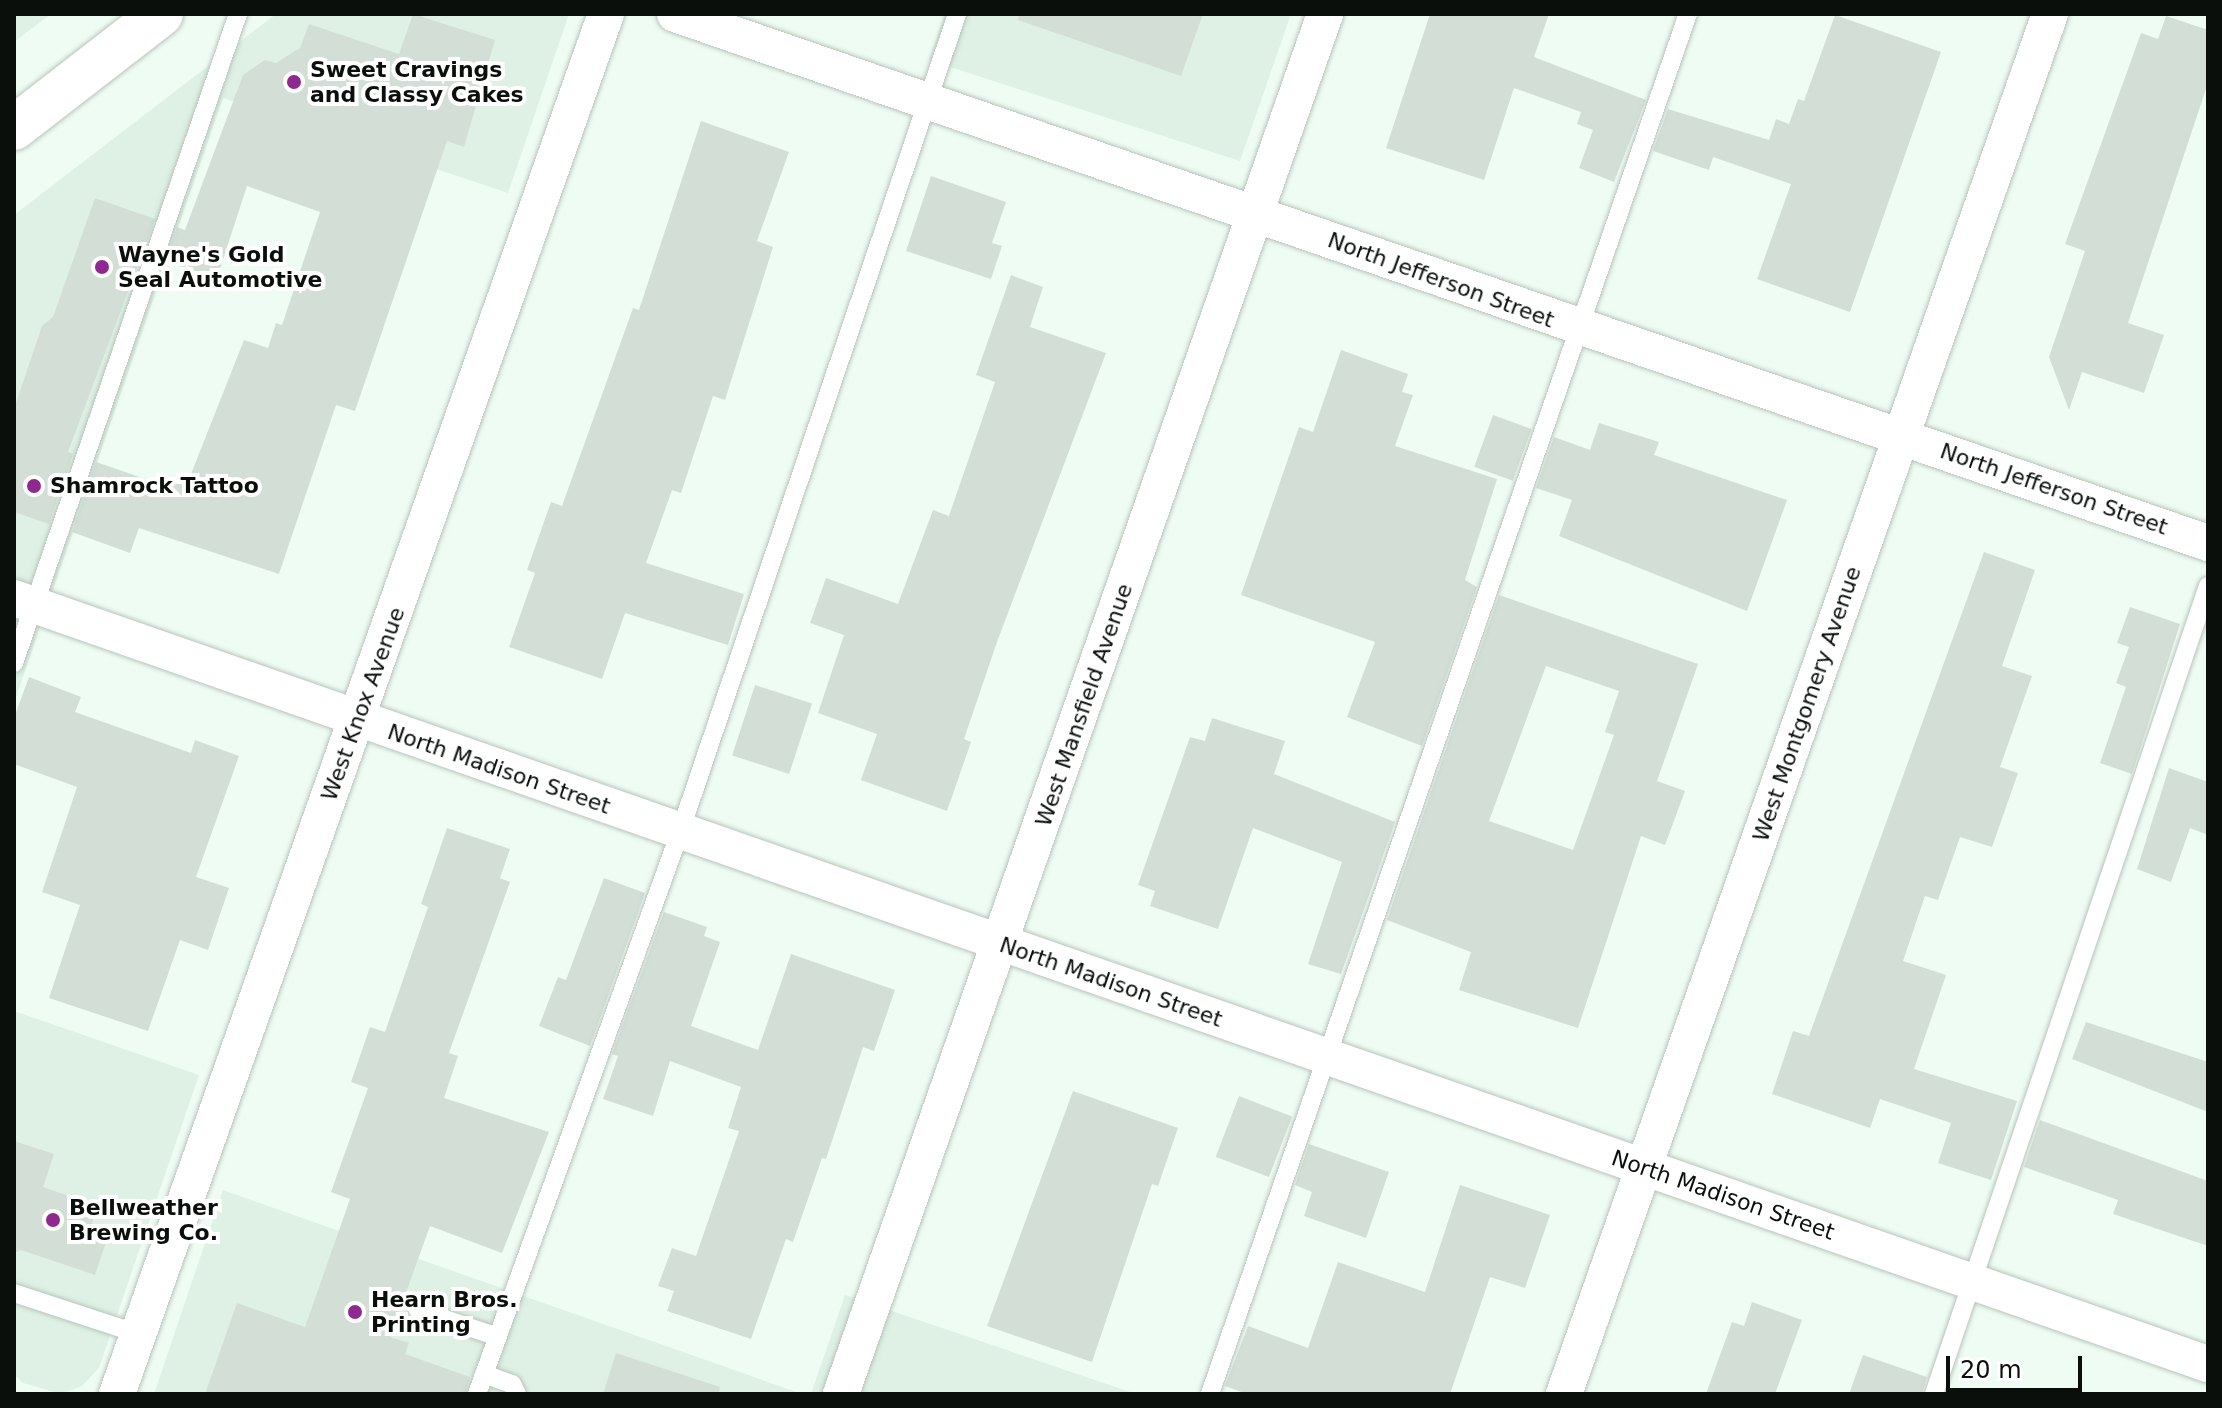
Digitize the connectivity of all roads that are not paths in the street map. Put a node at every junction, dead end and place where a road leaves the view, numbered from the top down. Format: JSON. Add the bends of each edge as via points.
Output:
{"nodes":[{"id":1,"x":161,"y":14,"type":"edge"},
{"id":2,"x":238,"y":14,"type":"edge"},
{"id":3,"x":606,"y":14,"type":"edge"},
{"id":4,"x":675,"y":14,"type":"edge"},
{"id":5,"x":957,"y":14,"type":"edge"},
{"id":6,"x":1325,"y":14,"type":"edge"},
{"id":7,"x":1688,"y":14,"type":"edge"},
{"id":8,"x":2050,"y":14,"type":"edge"},
{"id":9,"x":927,"y":99,"type":"junction"},
{"id":10,"x":14,"y":128,"type":"edge"},
{"id":11,"x":1255,"y":213,"type":"junction"},
{"id":12,"x":1579,"y":329,"type":"junction"},
{"id":13,"x":1901,"y":435,"type":"junction"},
{"id":14,"x":2208,"y":543,"type":"edge"},
{"id":15,"x":2208,"y":586,"type":"edge"},
{"id":16,"x":24,"y":602,"type":"edge"},
{"id":17,"x":14,"y":663,"type":"edge"},
{"id":18,"x":358,"y":720,"type":"junction"},
{"id":19,"x":680,"y":832,"type":"junction"},
{"id":20,"x":1001,"y":944,"type":"junction"},
{"id":21,"x":1326,"y":1057,"type":"junction"},
{"id":22,"x":1643,"y":1167,"type":"junction"},
{"id":23,"x":1972,"y":1282,"type":"junction"},
{"id":24,"x":14,"y":1293,"type":"edge"},
{"id":25,"x":418,"y":1310,"type":"dead end"},
{"id":26,"x":139,"y":1334,"type":"junction"},
{"id":27,"x":498,"y":1337,"type":"junction"},
{"id":28,"x":2208,"y":1364,"type":"edge"},
{"id":29,"x":484,"y":1374,"type":"junction"},
{"id":30,"x":117,"y":1394,"type":"edge"},
{"id":31,"x":477,"y":1394,"type":"edge"},
{"id":32,"x":517,"y":1394,"type":"edge"},
{"id":33,"x":841,"y":1394,"type":"edge"},
{"id":34,"x":1210,"y":1394,"type":"edge"},
{"id":35,"x":1564,"y":1394,"type":"edge"},
{"id":36,"x":1934,"y":1394,"type":"edge"}],
"edges":[{"from":1,"to":10,"type":"main road"},
{"from":2,"to":16,"type":"lane"},
{"from":3,"to":18,"type":"street","name":"West Knox Avenue"},
{"from":4,"to":9,"type":"street","name":"North Jefferson Street"},
{"from":5,"to":9,"type":"lane"},
{"from":6,"to":11,"type":"street","name":"West Mansfield Avenue"},
{"from":7,"to":12,"type":"lane"},
{"from":8,"to":13,"type":"street","name":"West Montgomery Avenue"},
{"from":9,"to":11,"type":"street","name":"North Jefferson Street"},
{"from":9,"to":19,"type":"lane"},
{"from":11,"to":12,"type":"street","name":"North Jefferson Street"},
{"from":11,"to":20,"type":"street","name":"West Mansfield Avenue"},
{"from":12,"to":13,"type":"street","name":"North Jefferson Street"},
{"from":12,"to":21,"type":"lane"},
{"from":13,"to":14,"type":"street","name":"North Jefferson Street"},
{"from":13,"to":22,"type":"street","name":"West Montgomery Avenue"},
{"from":15,"to":23,"type":"lane"},
{"from":16,"to":17,"type":"lane"},
{"from":16,"to":18,"type":"street","name":"North Madison Street"},
{"from":18,"to":19,"type":"street","name":"North Madison Street"},
{"from":18,"to":26,"type":"street","name":"West Knox Avenue"},
{"from":19,"to":20,"type":"street","name":"North Madison Street"},
{"from":19,"to":27,"type":"lane"},
{"from":20,"to":21,"type":"street","name":"North Madison Street"},
{"from":20,"to":33,"type":"street","name":"West Mansfield Avenue"},
{"from":21,"to":22,"type":"street","name":"North Madison Street"},
{"from":21,"to":34,"type":"lane"},
{"from":22,"to":23,"type":"street","name":"North Madison Street"},
{"from":22,"to":35,"type":"street","name":"West Montgomery Avenue"},
{"from":23,"to":28,"type":"street","name":"North Madison Street"},
{"from":23,"to":36,"type":"lane"},
{"from":24,"to":26,"type":"lane"},
{"from":25,"to":27,"type":"lane"},
{"from":26,"to":30,"type":"street","name":"West Knox Avenue"},
{"from":27,"to":29,"type":"lane"},
{"from":29,"to":31,"type":"lane"},
{"from":29,"to":32,"type":"lane","via":[[512,1384]]}]}
